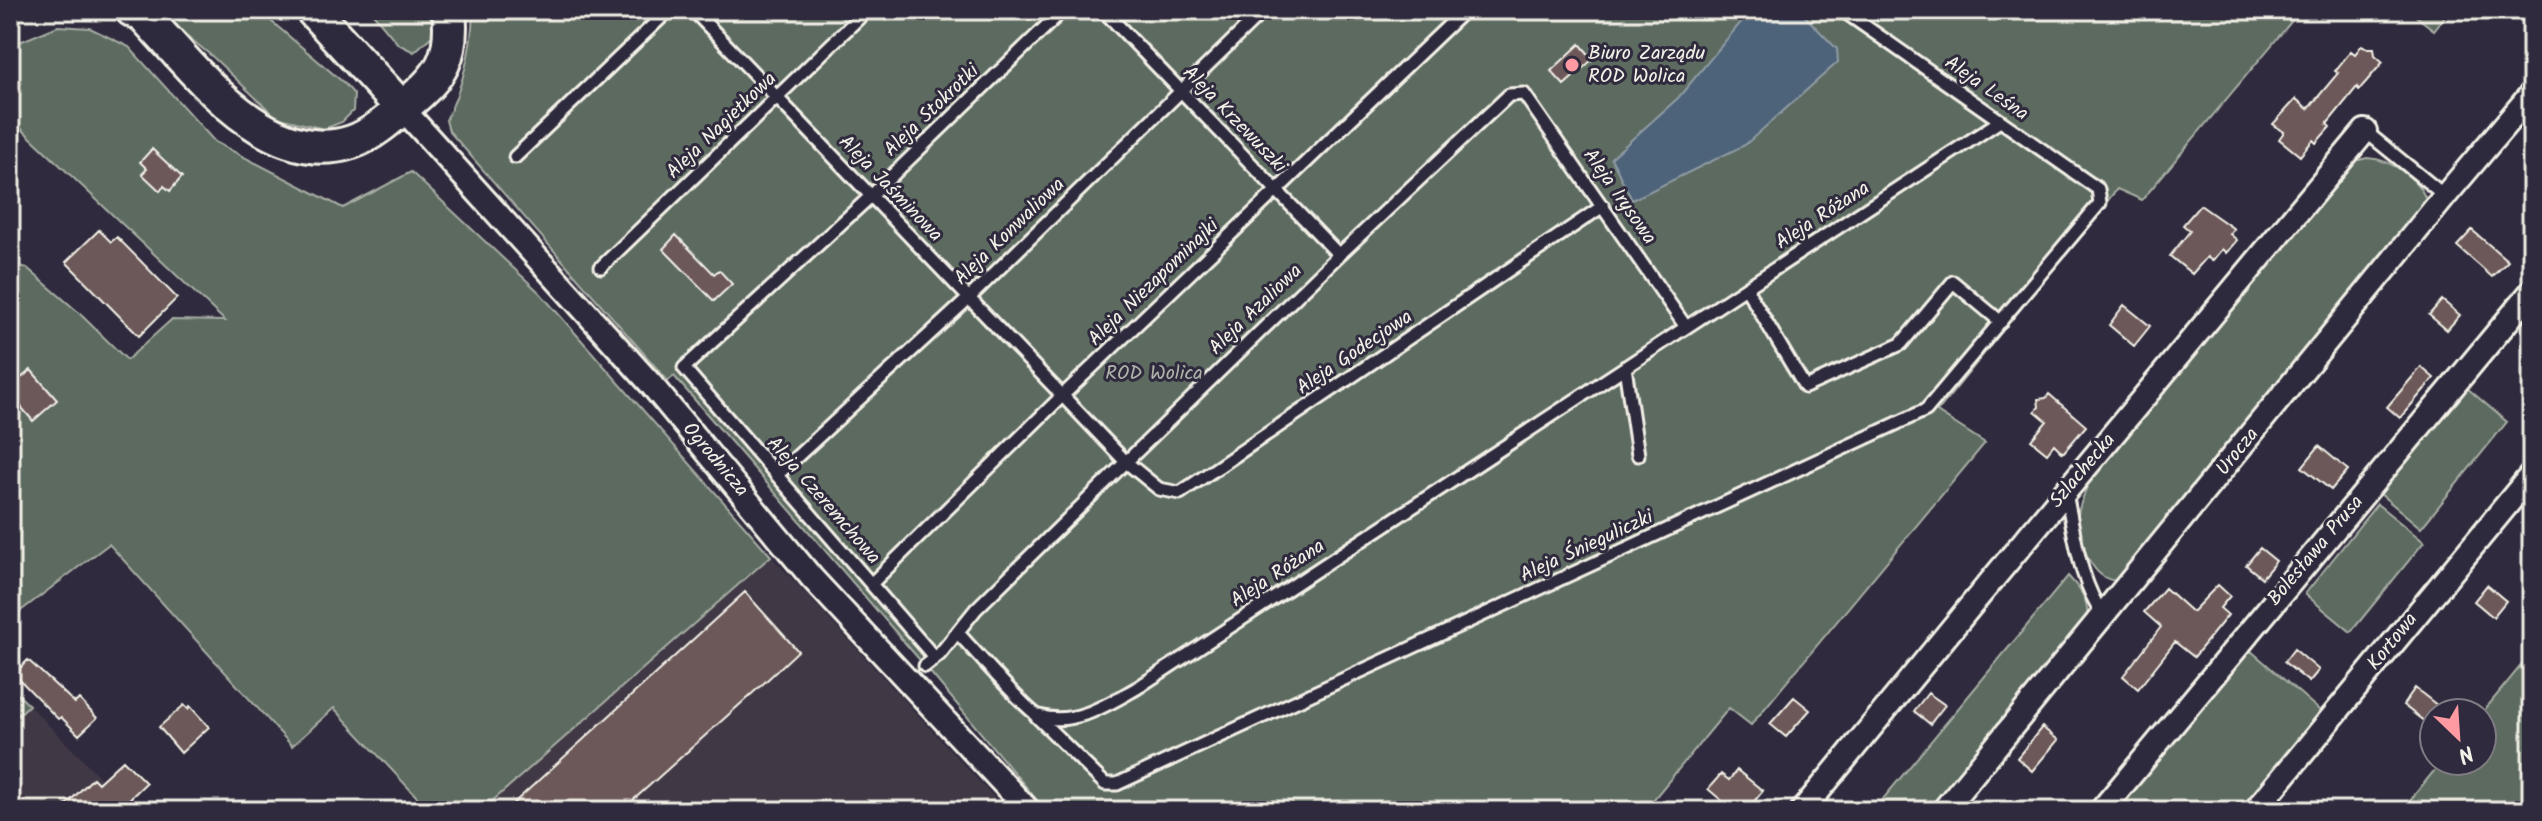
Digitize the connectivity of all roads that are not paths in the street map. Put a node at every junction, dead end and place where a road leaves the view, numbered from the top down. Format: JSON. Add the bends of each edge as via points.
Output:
{"nodes":[{"id":1,"x":132,"y":10,"type":"edge"},
{"id":2,"x":312,"y":10,"type":"edge"},
{"id":3,"x":449,"y":10,"type":"edge"},
{"id":4,"x":669,"y":10,"type":"edge"},
{"id":5,"x":693,"y":10,"type":"edge"},
{"id":6,"x":867,"y":10,"type":"edge"},
{"id":7,"x":1063,"y":10,"type":"edge"},
{"id":8,"x":1103,"y":10,"type":"edge"},
{"id":9,"x":1264,"y":10,"type":"edge"},
{"id":10,"x":1842,"y":10,"type":"edge"},
{"id":11,"x":1458,"y":12,"type":"edge"},
{"id":12,"x":1181,"y":90,"type":"junction"},
{"id":13,"x":1518,"y":92,"type":"joint"},
{"id":14,"x":2532,"y":93,"type":"edge"},
{"id":15,"x":777,"y":97,"type":"junction"},
{"id":16,"x":402,"y":108,"type":"junction"},
{"id":17,"x":2000,"y":121,"type":"junction"},
{"id":18,"x":2365,"y":131,"type":"joint"},
{"id":19,"x":515,"y":157,"type":"dead end"},
{"id":20,"x":1276,"y":190,"type":"junction"},
{"id":21,"x":871,"y":196,"type":"junction"},
{"id":22,"x":2445,"y":196,"type":"junction"},
{"id":23,"x":2100,"y":203,"type":"joint"},
{"id":24,"x":1603,"y":206,"type":"junction"},
{"id":25,"x":1339,"y":255,"type":"junction"},
{"id":26,"x":601,"y":267,"type":"dead end"},
{"id":27,"x":1746,"y":288,"type":"junction"},
{"id":28,"x":2532,"y":291,"type":"edge"},
{"id":29,"x":969,"y":298,"type":"junction"},
{"id":30,"x":2001,"y":322,"type":"junction"},
{"id":31,"x":1686,"y":327,"type":"junction"},
{"id":32,"x":1625,"y":367,"type":"junction"},
{"id":33,"x":684,"y":368,"type":"joint"},
{"id":34,"x":1063,"y":395,"type":"junction"},
{"id":35,"x":1638,"y":455,"type":"dead end"},
{"id":36,"x":1126,"y":462,"type":"junction"},
{"id":37,"x":2532,"y":474,"type":"edge"},
{"id":38,"x":777,"y":475,"type":"junction"},
{"id":39,"x":2066,"y":493,"type":"junction"},
{"id":40,"x":871,"y":584,"type":"junction"},
{"id":41,"x":2104,"y":616,"type":"junction"},
{"id":42,"x":958,"y":633,"type":"junction"},
{"id":43,"x":930,"y":662,"type":"joint"},
{"id":44,"x":1036,"y":716,"type":"junction"},
{"id":45,"x":1029,"y":811,"type":"edge"},
{"id":46,"x":1802,"y":811,"type":"edge"},
{"id":47,"x":1943,"y":811,"type":"edge"},
{"id":48,"x":2101,"y":811,"type":"edge"},
{"id":49,"x":2255,"y":811,"type":"edge"}],
"edges":[{"from":1,"to":16,"type":"street","via":[[248,121],[272,136],[314,148],[353,142]]},
{"from":2,"to":16,"type":"street"},
{"from":3,"to":16,"type":"street","via":[[452,37],[446,59],[433,82]]},
{"from":4,"to":19,"type":"lane"},
{"from":5,"to":15,"type":"lane","name":"Aleja Jaśminowa"},
{"from":6,"to":15,"type":"lane","name":"Aleja Nagietkowa"},
{"from":7,"to":21,"type":"lane","name":"Aleja Stokrotki"},
{"from":8,"to":12,"type":"lane","name":"Aleja Krzewuszki"},
{"from":9,"to":12,"type":"lane","name":"Aleja Konwaliowa"},
{"from":10,"to":17,"type":"lane","name":"Aleja Leśna"},
{"from":11,"to":20,"type":"lane","name":"Aleja Niezapominajki"},
{"from":12,"to":20,"type":"lane","name":"Aleja Krzewuszki"},
{"from":12,"to":29,"type":"lane","name":"Aleja Konwaliowa"},
{"from":13,"to":24,"type":"lane","name":"Aleja Irysowa"},
{"from":13,"to":25,"type":"lane","name":"Aleja Azaliowa"},
{"from":14,"to":22,"type":"street","name":"Urocza"},
{"from":15,"to":21,"type":"lane","name":"Aleja Jaśminowa"},
{"from":15,"to":26,"type":"lane","name":"Aleja Nagietkowa"},
{"from":16,"to":45,"type":"street","name":"Ogrodnicza","via":[[650,383],[812,578]]},
{"from":17,"to":23,"type":"lane","name":"Aleja Leśna","via":[[2098,189]]},
{"from":17,"to":27,"type":"lane","name":"Aleja Różana"},
{"from":18,"to":22,"type":"lane"},
{"from":18,"to":39,"type":"street","name":"Szlachecka"},
{"from":20,"to":25,"type":"lane","name":"Aleja Krzewuszki"},
{"from":20,"to":34,"type":"lane","name":"Aleja Niezapominajki"},
{"from":21,"to":29,"type":"lane","name":"Aleja Jaśminowa"},
{"from":21,"to":33,"type":"lane","name":"Aleja Stokrotki"},
{"from":22,"to":41,"type":"street","name":"Urocza"},
{"from":23,"to":30,"type":"lane","name":"Aleja Śnieguliczki"},
{"from":24,"to":31,"type":"lane","name":"Aleja Irysowa"},
{"from":24,"to":36,"type":"lane","name":"Aleja Godecjowa","via":[[1180,493],[1159,489]]},
{"from":25,"to":36,"type":"lane","name":"Aleja Azaliowa"},
{"from":27,"to":30,"type":"lane","via":[[1805,387],[1901,344],[1953,282]]},
{"from":27,"to":31,"type":"lane","name":"Aleja Różana"},
{"from":28,"to":48,"type":"street","name":"Bolesława Prusa"},
{"from":29,"to":34,"type":"lane","name":"Aleja Jaśminowa"},
{"from":29,"to":38,"type":"lane","name":"Aleja Konwaliowa"},
{"from":30,"to":44,"type":"lane","name":"Aleja Śnieguliczki","via":[[1926,410],[1117,784],[1105,784]]},
{"from":31,"to":32,"type":"lane","name":"Aleja Różana"},
{"from":32,"to":35,"type":"lane"},
{"from":32,"to":44,"type":"lane","name":"Aleja Różana","via":[[1137,688],[1082,715]]},
{"from":33,"to":38,"type":"lane","name":"Aleja Czeremchowa"},
{"from":34,"to":36,"type":"lane","name":"Aleja Jaśminowa"},
{"from":34,"to":40,"type":"lane","name":"Aleja Niezapominajki"},
{"from":36,"to":42,"type":"lane","name":"Aleja Azaliowa"},
{"from":37,"to":49,"type":"street","name":"Kortowa"},
{"from":38,"to":40,"type":"lane","name":"Aleja Czeremchowa"},
{"from":39,"to":41,"type":"lane","via":[[2085,580]]},
{"from":39,"to":46,"type":"street","name":"Szlachecka"},
{"from":40,"to":43,"type":"lane","name":"Aleja Czeremchowa"},
{"from":41,"to":47,"type":"street","name":"Urocza"},
{"from":42,"to":43,"type":"lane","name":"Aleja Azaliowa"},
{"from":42,"to":44,"type":"lane"}]}
